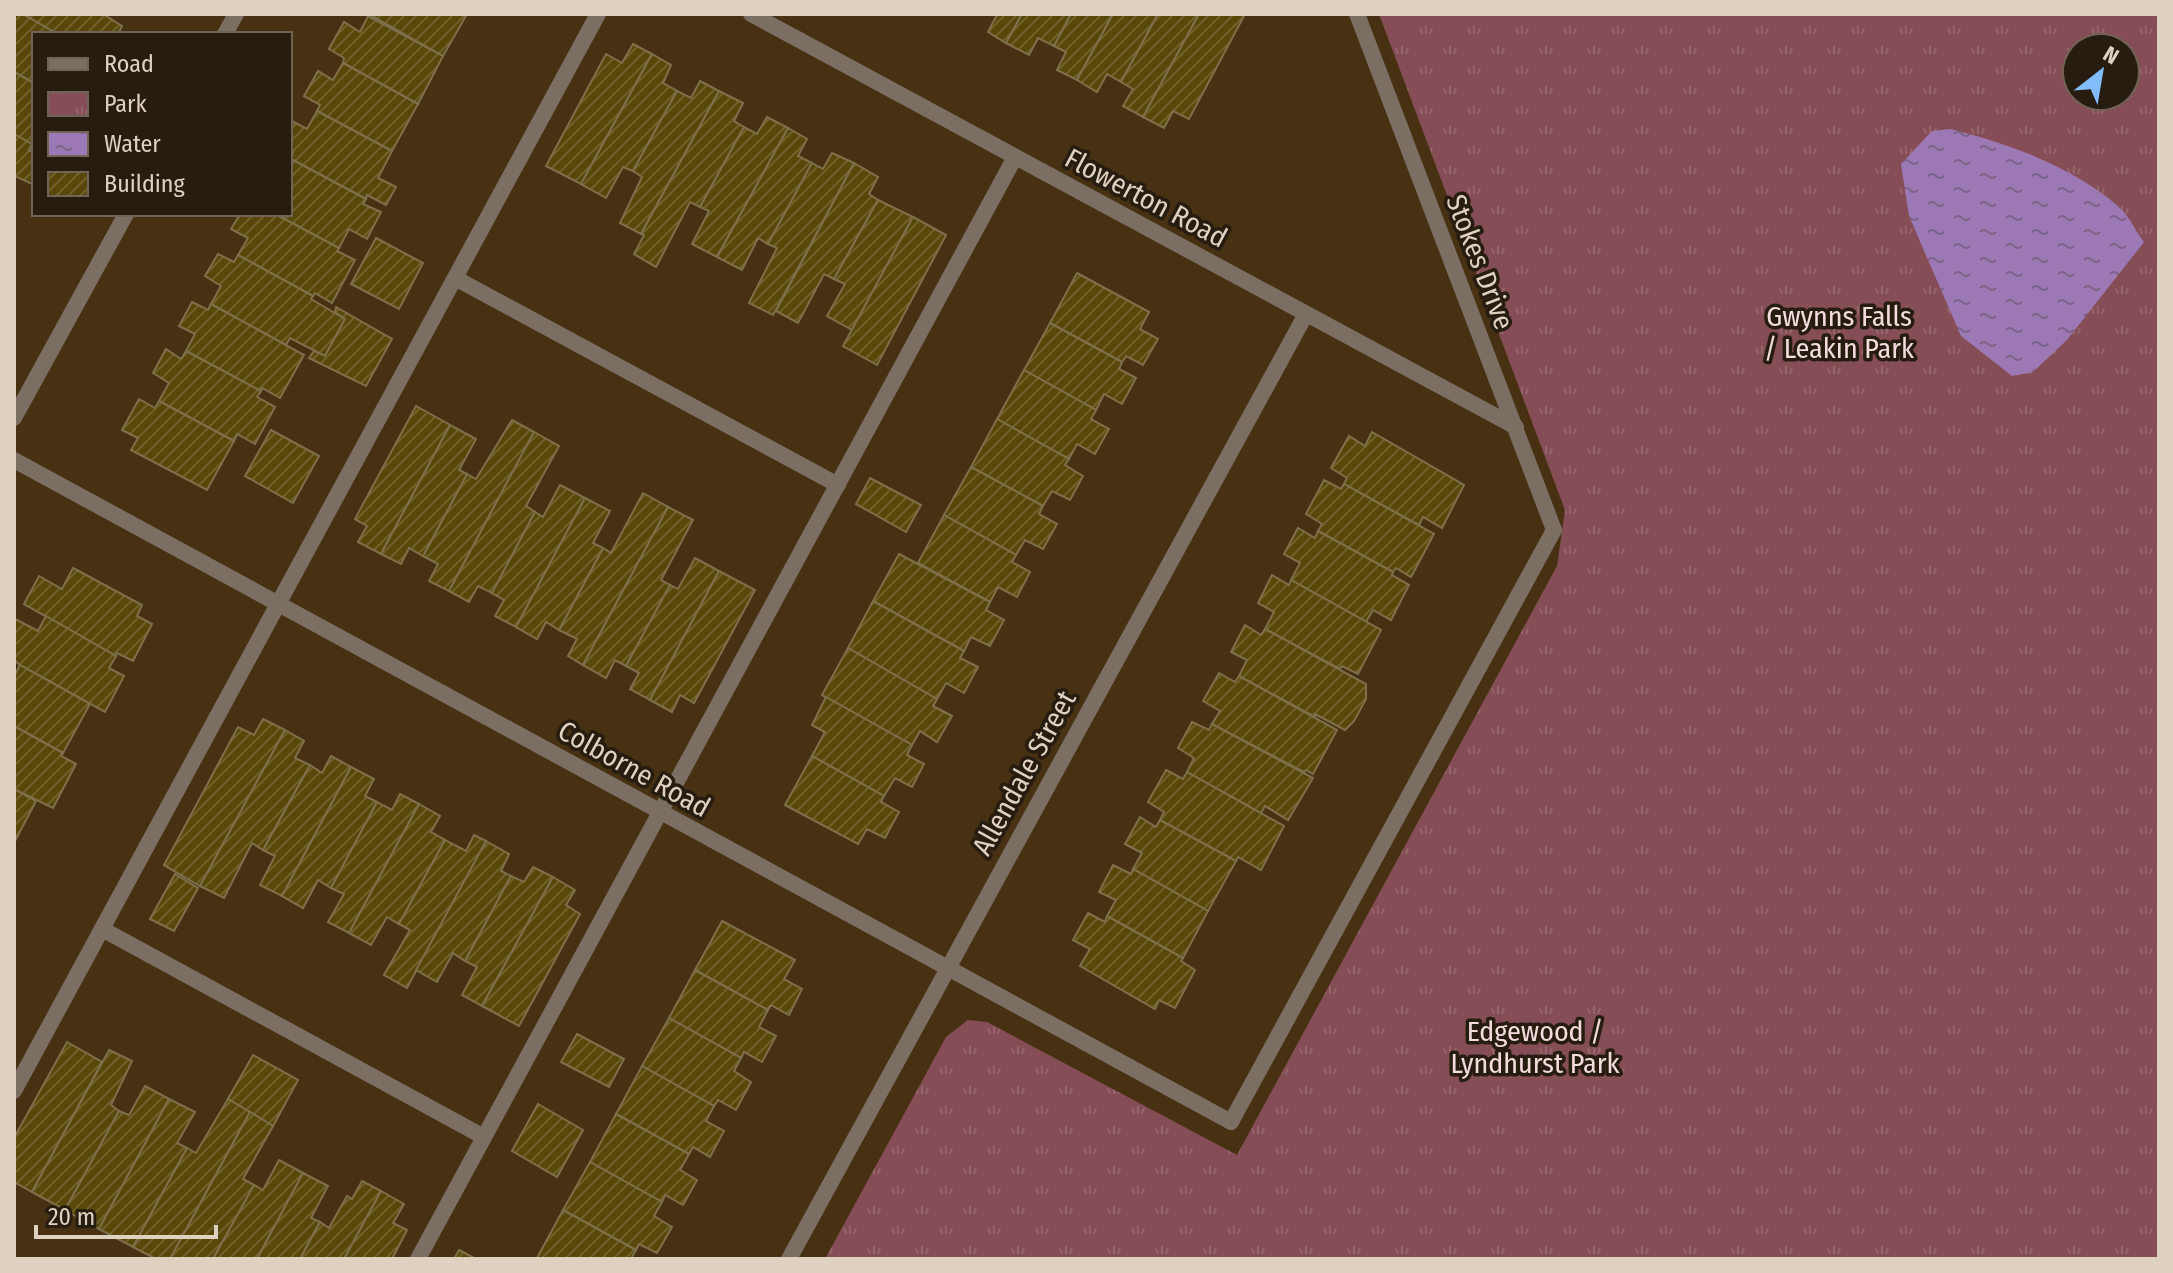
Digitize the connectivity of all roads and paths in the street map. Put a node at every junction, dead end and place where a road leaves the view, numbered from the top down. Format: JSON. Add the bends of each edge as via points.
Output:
{"nodes":[{"id":1,"x":236,"y":14,"type":"edge"},
{"id":2,"x":598,"y":14,"type":"edge"},
{"id":3,"x":751,"y":14,"type":"edge"},
{"id":4,"x":1357,"y":14,"type":"edge"},
{"id":5,"x":226,"y":32,"type":"edge"},
{"id":6,"x":1015,"y":157,"type":"junction"},
{"id":7,"x":125,"y":216,"type":"edge"},
{"id":8,"x":455,"y":278,"type":"junction"},
{"id":9,"x":1306,"y":314,"type":"junction"},
{"id":10,"x":14,"y":418,"type":"edge"},
{"id":11,"x":1516,"y":427,"type":"junction"},
{"id":12,"x":14,"y":460,"type":"edge"},
{"id":13,"x":838,"y":485,"type":"junction"},
{"id":14,"x":279,"y":603,"type":"junction"},
{"id":15,"x":660,"y":813,"type":"junction"},
{"id":16,"x":102,"y":929,"type":"junction"},
{"id":17,"x":946,"y":969,"type":"junction"},
{"id":18,"x":14,"y":1091,"type":"edge"},
{"id":19,"x":1231,"y":1122,"type":"joint"},
{"id":20,"x":484,"y":1137,"type":"junction"},
{"id":21,"x":418,"y":1259,"type":"edge"},
{"id":22,"x":789,"y":1259,"type":"edge"}],
"edges":[{"from":1,"to":5,"type":"street"},
{"from":2,"to":8,"type":"street"},
{"from":3,"to":6,"type":"street","name":"Flowerton Road"},
{"from":4,"to":11,"type":"street","name":"Stokes Drive"},
{"from":6,"to":9,"type":"street","name":"Flowerton Road"},
{"from":6,"to":13,"type":"street"},
{"from":7,"to":10,"type":"street"},
{"from":8,"to":13,"type":"street"},
{"from":8,"to":14,"type":"street"},
{"from":9,"to":11,"type":"street","name":"Flowerton Road"},
{"from":9,"to":17,"type":"street","name":"Allendale Street"},
{"from":11,"to":19,"type":"street","name":"Stokes Drive","via":[[1554,530]]},
{"from":12,"to":14,"type":"street","name":"Colborne Road"},
{"from":13,"to":15,"type":"street"},
{"from":14,"to":15,"type":"street","name":"Colborne Road"},
{"from":14,"to":16,"type":"street"},
{"from":15,"to":17,"type":"street","name":"Colborne Road"},
{"from":15,"to":20,"type":"street"},
{"from":16,"to":18,"type":"street"},
{"from":16,"to":20,"type":"street"},
{"from":17,"to":19,"type":"street","name":"Colborne Road"},
{"from":17,"to":22,"type":"street","name":"Allendale Street"},
{"from":20,"to":21,"type":"street"}]}
